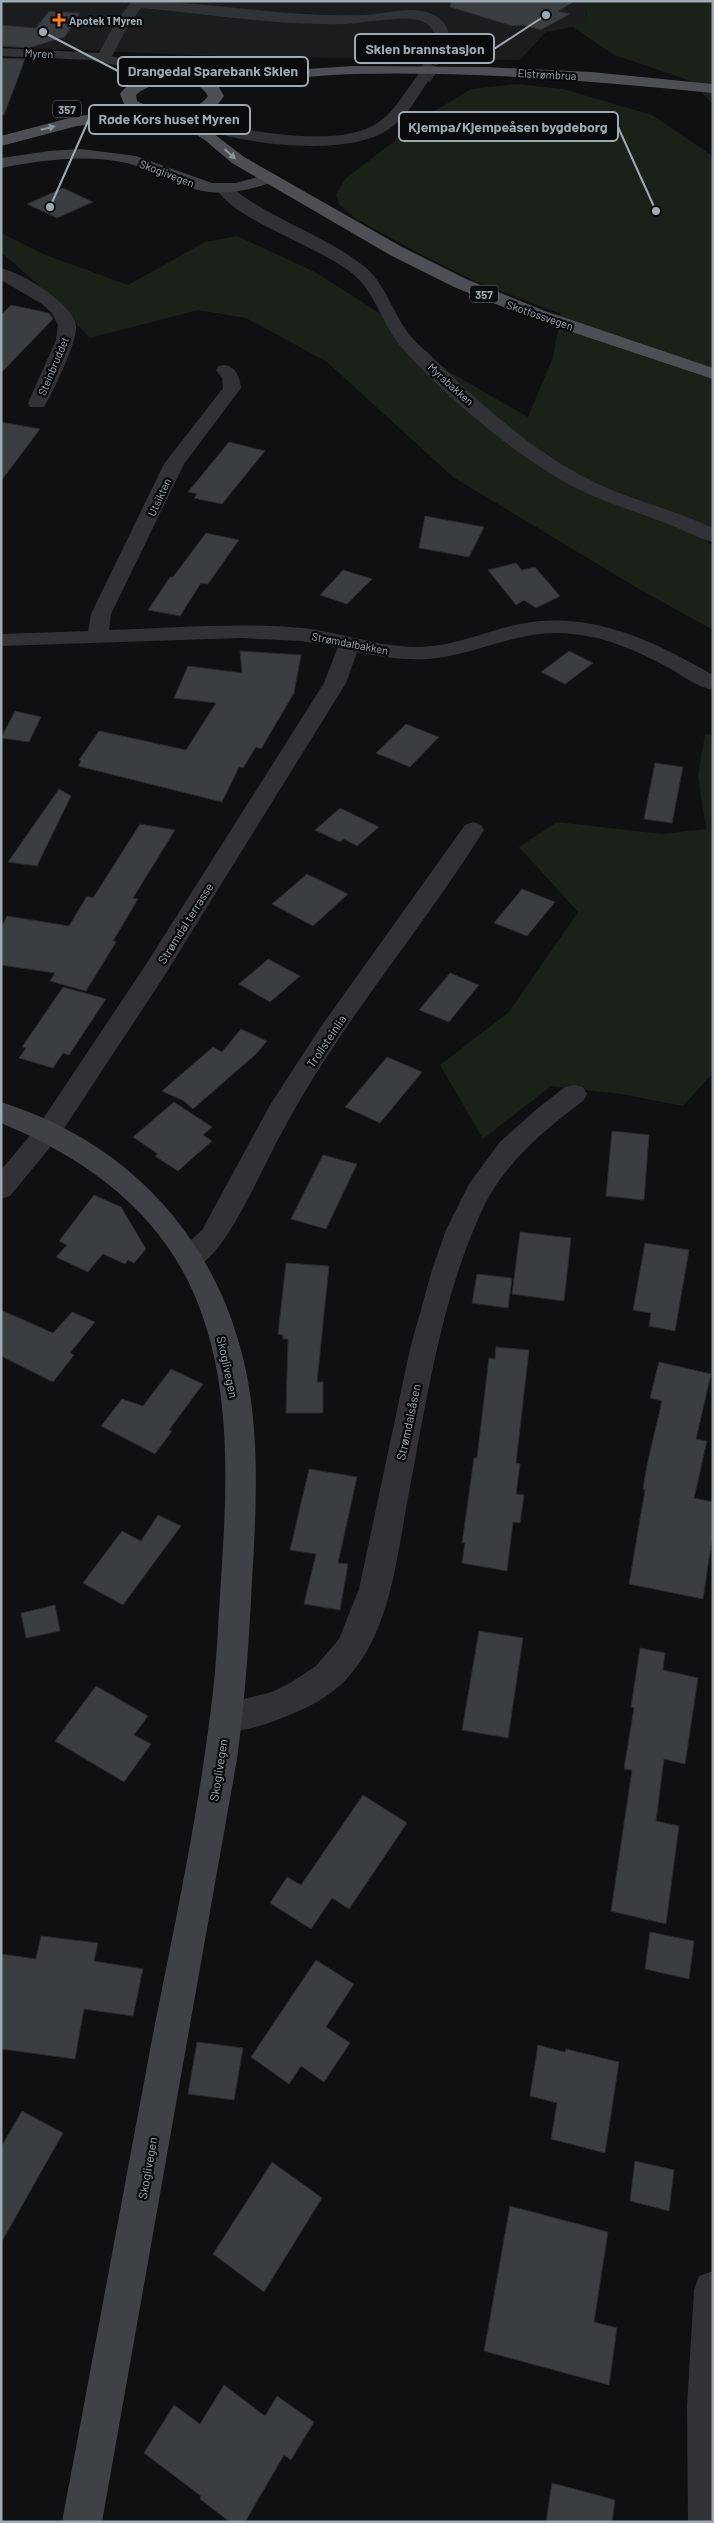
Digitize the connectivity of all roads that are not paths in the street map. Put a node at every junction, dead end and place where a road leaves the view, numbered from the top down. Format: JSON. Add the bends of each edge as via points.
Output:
{"nodes":[{"id":1,"x":138,"y":2,"type":"edge"},
{"id":2,"x":1,"y":52,"type":"edge"},
{"id":3,"x":105,"y":58,"type":"junction"},
{"id":4,"x":436,"y":61,"type":"tunnel mouth"},
{"id":5,"x":380,"y":72,"type":"junction"},
{"id":6,"x":176,"y":77,"type":"junction"},
{"id":7,"x":423,"y":78,"type":"tunnel mouth"},
{"id":8,"x":198,"y":80,"type":"junction"},
{"id":9,"x":134,"y":87,"type":"junction"},
{"id":10,"x":713,"y":89,"type":"edge"},
{"id":11,"x":114,"y":95,"type":"dead end"},
{"id":12,"x":212,"y":101,"type":"junction"},
{"id":13,"x":81,"y":105,"type":"dead end"},
{"id":14,"x":152,"y":114,"type":"junction"},
{"id":15,"x":177,"y":115,"type":"junction"},
{"id":16,"x":1,"y":128,"type":"edge"},
{"id":17,"x":228,"y":132,"type":"junction"},
{"id":18,"x":1,"y":141,"type":"edge"},
{"id":19,"x":1,"y":163,"type":"edge"},
{"id":20,"x":272,"y":178,"type":"junction"},
{"id":21,"x":224,"y":189,"type":"junction"},
{"id":22,"x":1,"y":273,"type":"edge"},
{"id":23,"x":225,"y":370,"type":"dead end"},
{"id":24,"x":713,"y":374,"type":"edge"},
{"id":25,"x":37,"y":403,"type":"dead end"},
{"id":26,"x":713,"y":536,"type":"edge"},
{"id":27,"x":98,"y":636,"type":"junction"},
{"id":28,"x":1,"y":640,"type":"edge"},
{"id":29,"x":349,"y":644,"type":"junction"},
{"id":30,"x":713,"y":684,"type":"edge"},
{"id":31,"x":473,"y":830,"type":"dead end"},
{"id":32,"x":574,"y":1094,"type":"dead end"},
{"id":33,"x":1,"y":1112,"type":"edge"},
{"id":34,"x":48,"y":1132,"type":"junction"},
{"id":35,"x":1,"y":1189,"type":"edge"},
{"id":36,"x":190,"y":1258,"type":"junction"},
{"id":37,"x":227,"y":1717,"type":"junction"},
{"id":38,"x":713,"y":2290,"type":"edge"},
{"id":39,"x":82,"y":2522,"type":"edge"},
{"id":40,"x":708,"y":2522,"type":"edge"}],
"edges":[{"from":1,"to":3,"type":"street","via":[[121,25]]},
{"from":1,"to":4,"type":"street","via":[[339,20],[411,13],[436,22],[440,28],[443,47]]},
{"from":2,"to":3,"type":"street","name":"Myren"},
{"from":3,"to":6,"type":"street","name":"Myren"},
{"from":3,"to":9,"type":"street","name":"Myren","via":[[123,66]]},
{"from":5,"to":8,"type":"main road","name":"Elstrømbrua","number":"357","via":[[318,72]]},
{"from":5,"to":10,"type":"main road","name":"Elstrømbrua","number":"357","via":[[555,74]]},
{"from":5,"to":12,"type":"main road","name":"Elstrømbrua","number":"357","via":[[274,83]]},
{"from":6,"to":8,"type":"main road","number":"357"},
{"from":6,"to":9,"type":"main road","number":"357","via":[[154,79]]},
{"from":7,"to":17,"type":"street","via":[[389,121],[367,135],[294,140]]},
{"from":8,"to":12,"type":"main road","number":"357","via":[[212,87]]},
{"from":9,"to":11,"type":"main road","number":"357"},
{"from":9,"to":14,"type":"main road","number":"357","via":[[128,94],[130,103]]},
{"from":12,"to":15,"type":"main road","number":"357","via":[[195,112]]},
{"from":12,"to":17,"type":"main road","name":"Skotfossvegen","number":"357"},
{"from":13,"to":16,"type":"main road","number":"357"},
{"from":14,"to":15,"type":"main road","number":"357"},
{"from":18,"to":14,"type":"main road","number":"357","one_way":true,"via":[[77,121]]},
{"from":15,"to":20,"type":"main road","name":"Skotfossvegen","number":"357","one_way":true,"via":[[200,128],[238,160]]},
{"from":17,"to":20,"type":"main road","name":"Skotfossvegen","number":"357"},
{"from":19,"to":21,"type":"street","name":"Skoglivegen","via":[[50,155],[114,156],[159,168],[199,186]]},
{"from":20,"to":21,"type":"street","name":"Skoglivegen"},
{"from":20,"to":24,"type":"main road","name":"Skotfossvegen","number":"357","via":[[388,247],[460,284],[539,315]]},
{"from":21,"to":26,"type":"street","name":"Myrabakken","via":[[239,204],[332,253],[367,277],[407,343],[479,410],[538,457],[584,485]]},
{"from":22,"to":25,"type":"street","name":"Steinbruddet","via":[[48,300],[58,309],[67,325],[65,340]]},
{"from":23,"to":27,"type":"street","name":"Utsikten","via":[[231,378],[232,388],[174,464],[101,614]]},
{"from":27,"to":28,"type":"street","name":"Strømdalbakken"},
{"from":27,"to":29,"type":"street","name":"Strømdalbakken","via":[[280,633]]},
{"from":29,"to":30,"type":"street","name":"Strømdalbakken","via":[[419,653],[446,650],[541,627],[579,627],[641,645]]},
{"from":29,"to":34,"type":"street","name":"Strømdal terrasse","via":[[342,669],[319,710],[158,967]]},
{"from":31,"to":36,"type":"street","name":"Trollsteinlia","via":[[329,1034],[279,1112],[212,1238]]},
{"from":32,"to":37,"type":"street","name":"Strømdalsåsen","via":[[528,1129],[494,1166],[478,1191],[455,1242],[428,1330],[376,1577],[356,1638],[340,1664],[304,1692],[278,1705]]},
{"from":33,"to":34,"type":"street","name":"Skoglivegen"},
{"from":34,"to":35,"type":"street","name":"Strømdal terrasse"},
{"from":34,"to":36,"type":"street","name":"Skoglivegen","via":[[79,1148],[137,1192]]},
{"from":36,"to":37,"type":"street","name":"Skoglivegen","via":[[215,1312],[228,1361],[241,1463],[241,1518]]},
{"from":37,"to":39,"type":"street","name":"Skoglivegen"},
{"from":38,"to":40,"type":"street","via":[[708,2353]]}]}
